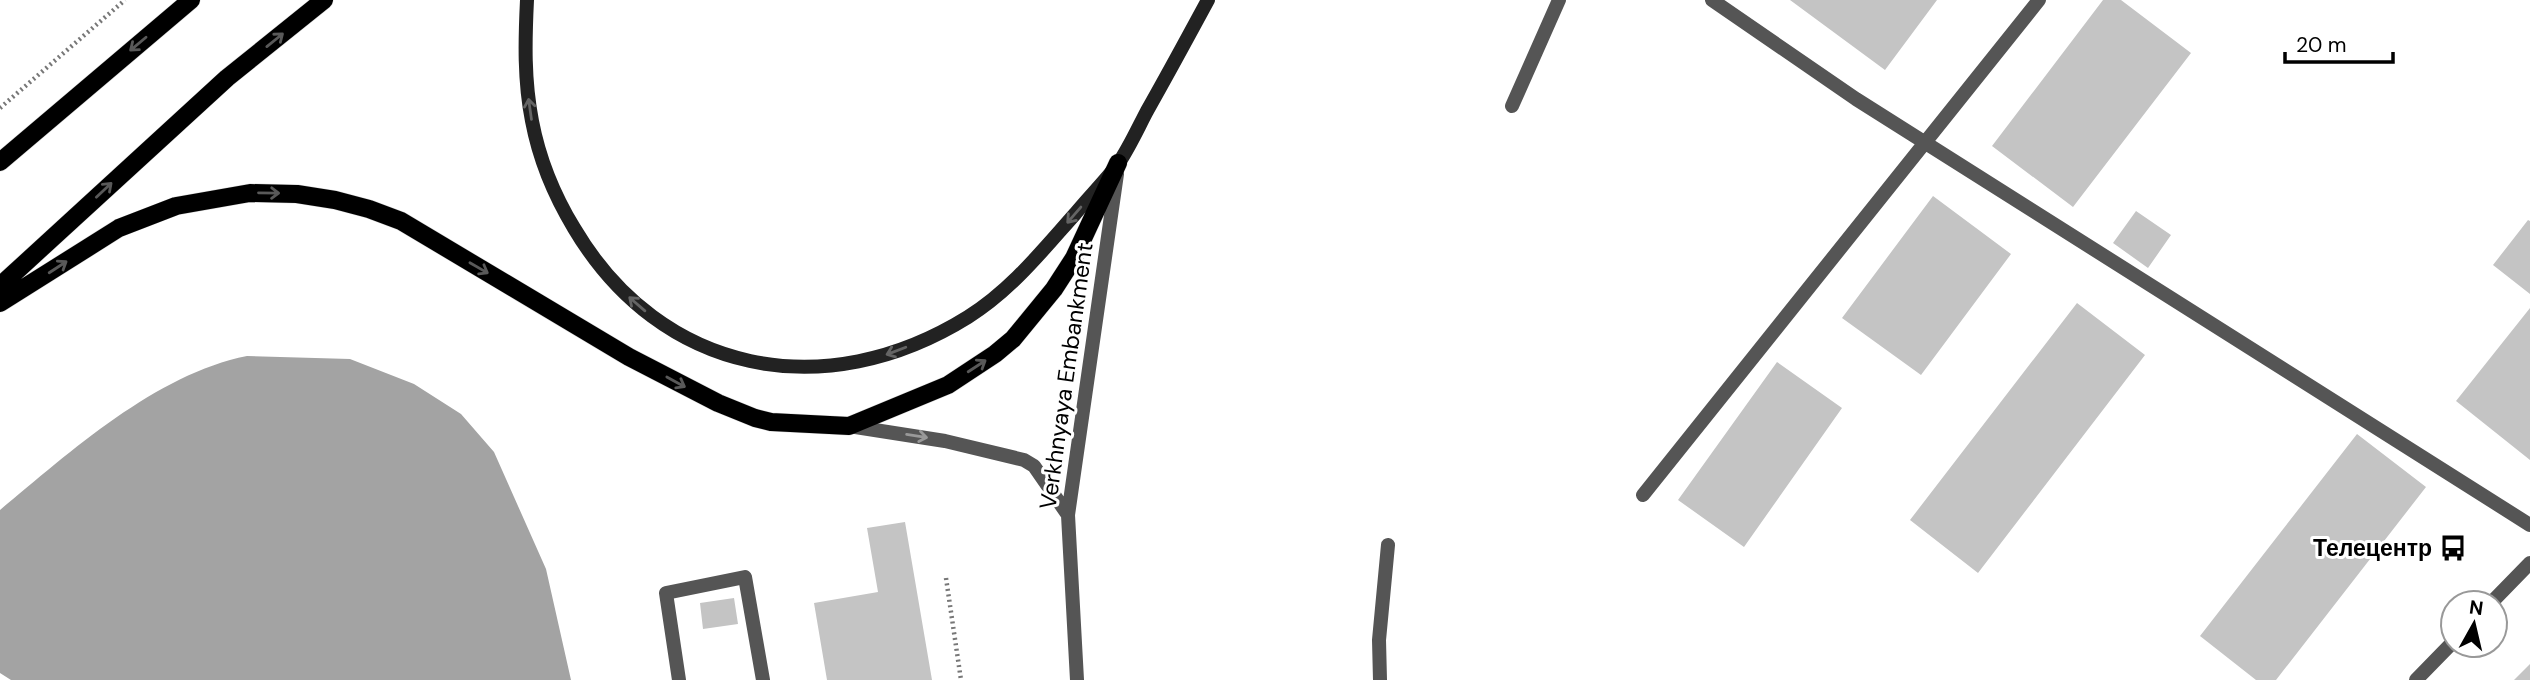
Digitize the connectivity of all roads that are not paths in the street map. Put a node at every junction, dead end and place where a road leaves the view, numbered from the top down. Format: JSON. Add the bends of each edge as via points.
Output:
{"nodes":[{"id":1,"x":191,"y":0,"type":"edge"},
{"id":2,"x":324,"y":0,"type":"edge"},
{"id":3,"x":527,"y":0,"type":"edge"},
{"id":4,"x":1209,"y":0,"type":"edge"},
{"id":5,"x":1559,"y":0,"type":"edge"},
{"id":6,"x":1712,"y":0,"type":"edge"},
{"id":7,"x":2039,"y":0,"type":"edge"},
{"id":8,"x":1512,"y":106,"type":"dead end"},
{"id":9,"x":1925,"y":142,"type":"junction"},
{"id":10,"x":0,"y":162,"type":"edge"},
{"id":11,"x":1118,"y":163,"type":"junction"},
{"id":12,"x":0,"y":286,"type":"edge"},
{"id":13,"x":0,"y":303,"type":"edge"},
{"id":14,"x":849,"y":426,"type":"junction"},
{"id":15,"x":1643,"y":495,"type":"dead end"},
{"id":16,"x":1068,"y":515,"type":"junction"},
{"id":17,"x":2530,"y":525,"type":"edge"},
{"id":18,"x":1388,"y":545,"type":"dead end"},
{"id":19,"x":2530,"y":563,"type":"edge"},
{"id":20,"x":2505,"y":589,"type":"edge"},
{"id":21,"x":2439,"y":656,"type":"edge"},
{"id":22,"x":679,"y":680,"type":"edge"},
{"id":23,"x":763,"y":680,"type":"edge"},
{"id":24,"x":1077,"y":680,"type":"edge"},
{"id":25,"x":1380,"y":680,"type":"edge"},
{"id":26,"x":2416,"y":680,"type":"edge"}],
"edges":[{"from":1,"to":10,"type":"main road","one_way":true},
{"from":12,"to":2,"type":"main road","one_way":true,"via":[[227,78]]},
{"from":11,"to":3,"type":"main road","one_way":true,"via":[[1002,291],[939,333],[877,358],[829,366],[785,366],[731,357],[695,344],[634,303],[602,270],[561,207],[532,121],[524,52]]},
{"from":4,"to":11,"type":"main road"},
{"from":5,"to":8,"type":"street"},
{"from":6,"to":9,"type":"street"},
{"from":7,"to":9,"type":"street"},
{"from":9,"to":15,"type":"street"},
{"from":9,"to":17,"type":"street"},
{"from":14,"to":11,"type":"main road","one_way":true,"via":[[948,385],[1013,339],[1074,258]]},
{"from":11,"to":16,"type":"street","name":"Verkhnyaya Embankment"},
{"from":13,"to":14,"type":"main road","one_way":true,"via":[[118,228],[176,206],[250,193],[297,194],[369,209],[401,222],[629,357],[718,403],[771,422]]},
{"from":14,"to":16,"type":"street","one_way":true,"via":[[945,440],[1024,460],[1034,466]]},
{"from":16,"to":24,"type":"street","name":"Verkhnyaya Embankment"},
{"from":18,"to":25,"type":"street"},
{"from":19,"to":20,"type":"street"},
{"from":21,"to":26,"type":"street"},
{"from":22,"to":23,"type":"street","via":[[666,593],[745,577]]}]}
